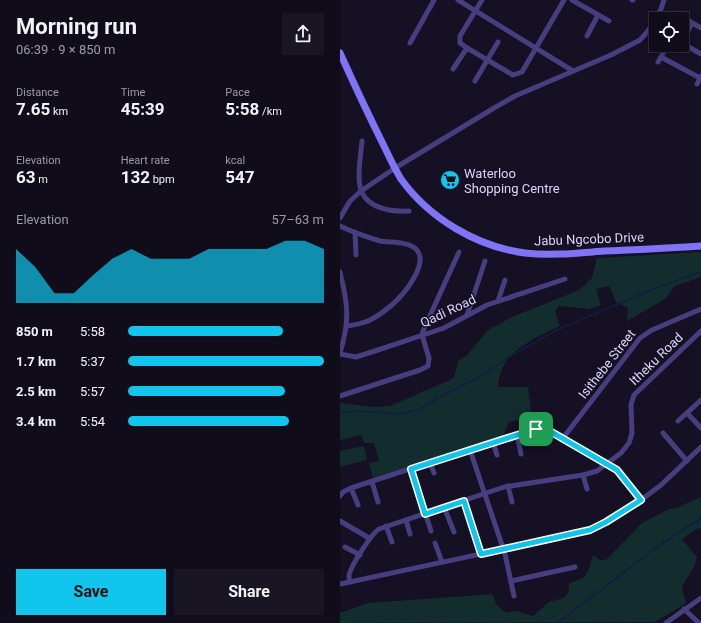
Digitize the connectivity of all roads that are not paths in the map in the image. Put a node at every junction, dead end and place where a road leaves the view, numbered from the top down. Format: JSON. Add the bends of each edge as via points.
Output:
{"nodes":[{"id":1,"x":434,"y":0,"type":"edge"},
{"id":2,"x":458,"y":0,"type":"edge"},
{"id":3,"x":482,"y":0,"type":"edge"},
{"id":4,"x":564,"y":0,"type":"edge"},
{"id":5,"x":572,"y":0,"type":"edge"},
{"id":6,"x":664,"y":0,"type":"edge"},
{"id":7,"x":475,"y":11,"type":"junction"},
{"id":8,"x":660,"y":12,"type":"edge"},
{"id":9,"x":598,"y":15,"type":"junction"},
{"id":10,"x":608,"y":21,"type":"dead end"},
{"id":11,"x":689,"y":21,"type":"edge"},
{"id":12,"x":692,"y":23,"type":"junction"},
{"id":13,"x":701,"y":28,"type":"edge"},
{"id":14,"x":689,"y":29,"type":"edge"},
{"id":15,"x":649,"y":32,"type":"edge"},
{"id":16,"x":587,"y":36,"type":"dead end"},
{"id":17,"x":498,"y":42,"type":"dead end"},
{"id":18,"x":410,"y":43,"type":"dead end"},
{"id":19,"x":689,"y":47,"type":"edge"},
{"id":20,"x":467,"y":48,"type":"junction"},
{"id":21,"x":536,"y":49,"type":"junction"},
{"id":22,"x":664,"y":52,"type":"edge"},
{"id":23,"x":701,"y":53,"type":"edge"},
{"id":24,"x":340,"y":54,"type":"edge"},
{"id":25,"x":487,"y":60,"type":"junction"},
{"id":26,"x":453,"y":69,"type":"dead end"},
{"id":27,"x":573,"y":71,"type":"junction"},
{"id":28,"x":700,"y":77,"type":"edge"},
{"id":29,"x":475,"y":81,"type":"dead end"},
{"id":30,"x":697,"y":84,"type":"dead end"},
{"id":31,"x":362,"y":141,"type":"dead end"},
{"id":32,"x":395,"y":168,"type":"junction"},
{"id":33,"x":361,"y":190,"type":"junction"},
{"id":34,"x":408,"y":211,"type":"dead end"},
{"id":35,"x":340,"y":218,"type":"edge"},
{"id":36,"x":340,"y":226,"type":"edge"},
{"id":37,"x":355,"y":232,"type":"junction"},
{"id":38,"x":701,"y":246,"type":"edge"},
{"id":39,"x":459,"y":252,"type":"dead end"},
{"id":40,"x":356,"y":255,"type":"dead end"},
{"id":41,"x":485,"y":261,"type":"dead end"},
{"id":42,"x":340,"y":272,"type":"edge"},
{"id":43,"x":565,"y":279,"type":"dead end"},
{"id":44,"x":505,"y":280,"type":"dead end"},
{"id":45,"x":498,"y":301,"type":"junction"},
{"id":46,"x":701,"y":309,"type":"edge"},
{"id":47,"x":467,"y":315,"type":"junction"},
{"id":48,"x":347,"y":326,"type":"junction"},
{"id":49,"x":701,"y":331,"type":"edge"},
{"id":50,"x":422,"y":335,"type":"junction"},
{"id":51,"x":340,"y":354,"type":"edge"},
{"id":52,"x":340,"y":396,"type":"edge"},
{"id":53,"x":701,"y":400,"type":"edge"},
{"id":54,"x":687,"y":413,"type":"junction"},
{"id":55,"x":678,"y":422,"type":"dead end"},
{"id":56,"x":701,"y":428,"type":"edge"},
{"id":57,"x":663,"y":433,"type":"dead end"},
{"id":58,"x":517,"y":434,"type":"junction"},
{"id":59,"x":563,"y":438,"type":"junction"},
{"id":60,"x":493,"y":442,"type":"junction"},
{"id":61,"x":701,"y":447,"type":"edge"},
{"id":62,"x":470,"y":450,"type":"junction"},
{"id":63,"x":521,"y":454,"type":"dead end"},
{"id":64,"x":497,"y":455,"type":"dead end"},
{"id":65,"x":686,"y":461,"type":"junction"},
{"id":66,"x":430,"y":463,"type":"junction"},
{"id":67,"x":607,"y":464,"type":"junction"},
{"id":68,"x":411,"y":469,"type":"junction"},
{"id":69,"x":434,"y":473,"type":"dead end"},
{"id":70,"x":582,"y":475,"type":"junction"},
{"id":71,"x":372,"y":482,"type":"junction"},
{"id":72,"x":508,"y":486,"type":"junction"},
{"id":73,"x":351,"y":488,"type":"junction"},
{"id":74,"x":587,"y":488,"type":"dead end"},
{"id":75,"x":341,"y":493,"type":"edge"},
{"id":76,"x":485,"y":493,"type":"junction"},
{"id":77,"x":641,"y":500,"type":"junction"},
{"id":78,"x":464,"y":501,"type":"junction"},
{"id":79,"x":378,"y":502,"type":"dead end"},
{"id":80,"x":512,"y":502,"type":"dead end"},
{"id":81,"x":358,"y":504,"type":"dead end"},
{"id":82,"x":444,"y":507,"type":"junction"},
{"id":83,"x":425,"y":514,"type":"junction"},
{"id":84,"x":340,"y":520,"type":"edge"},
{"id":85,"x":406,"y":520,"type":"junction"},
{"id":86,"x":386,"y":526,"type":"junction"},
{"id":87,"x":431,"y":531,"type":"dead end"},
{"id":88,"x":454,"y":532,"type":"dead end"},
{"id":89,"x":410,"y":534,"type":"dead end"},
{"id":90,"x":369,"y":538,"type":"junction"},
{"id":91,"x":392,"y":542,"type":"dead end"},
{"id":92,"x":435,"y":543,"type":"dead end"},
{"id":93,"x":345,"y":547,"type":"dead end"},
{"id":94,"x":503,"y":550,"type":"junction"},
{"id":95,"x":481,"y":554,"type":"junction"},
{"id":96,"x":360,"y":555,"type":"junction"},
{"id":97,"x":442,"y":562,"type":"junction"},
{"id":98,"x":575,"y":567,"type":"dead end"},
{"id":99,"x":510,"y":580,"type":"junction"},
{"id":100,"x":350,"y":582,"type":"junction"},
{"id":101,"x":340,"y":584,"type":"edge"},
{"id":102,"x":514,"y":596,"type":"dead end"},
{"id":103,"x":701,"y":598,"type":"edge"},
{"id":104,"x":684,"y":609,"type":"junction"},
{"id":105,"x":666,"y":623,"type":"edge"},
{"id":106,"x":699,"y":623,"type":"edge"}],
"edges":[{"from":1,"to":18,"type":"street"},
{"from":2,"to":7,"type":"street"},
{"from":3,"to":7,"type":"street"},
{"from":4,"to":21,"type":"street"},
{"from":5,"to":9,"type":"street"},
{"from":6,"to":8,"type":"street"},
{"from":7,"to":20,"type":"street","via":[[460,38],[460,43]]},
{"from":7,"to":21,"type":"street"},
{"from":9,"to":10,"type":"street"},
{"from":9,"to":16,"type":"street"},
{"from":11,"to":12,"type":"street"},
{"from":12,"to":13,"type":"street"},
{"from":12,"to":14,"type":"street"},
{"from":15,"to":27,"type":"street","via":[[636,42]]},
{"from":17,"to":25,"type":"street"},
{"from":19,"to":23,"type":"street"},
{"from":20,"to":25,"type":"street"},
{"from":20,"to":26,"type":"street"},
{"from":21,"to":25,"type":"street","via":[[522,72],[516,75],[509,74]]},
{"from":21,"to":27,"type":"street"},
{"from":22,"to":28,"type":"street","via":[[660,60]]},
{"from":24,"to":32,"type":"main road","name":"Jabu Ngcobo Drive"},
{"from":25,"to":29,"type":"street"},
{"from":27,"to":32,"type":"street","via":[[515,96]]},
{"from":28,"to":30,"type":"street"},
{"from":31,"to":33,"type":"street","via":[[359,180]]},
{"from":32,"to":33,"type":"street"},
{"from":32,"to":38,"type":"main road","name":"Jabu Ngcobo Drive","via":[[422,202],[442,219],[468,235],[509,250],[558,254]]},
{"from":33,"to":34,"type":"street","via":[[375,206]]},
{"from":33,"to":35,"type":"street","via":[[350,201]]},
{"from":36,"to":37,"type":"street"},
{"from":37,"to":40,"type":"street"},
{"from":37,"to":48,"type":"street","via":[[413,247],[419,253],[420,259],[412,280],[392,305],[366,322]]},
{"from":39,"to":50,"type":"street"},
{"from":41,"to":47,"type":"street"},
{"from":42,"to":48,"type":"street","via":[[346,301]]},
{"from":43,"to":45,"type":"street","name":"Qadi Road"},
{"from":44,"to":45,"type":"street"},
{"from":45,"to":47,"type":"street","name":"Qadi Road"},
{"from":46,"to":59,"type":"street","name":"Isithebe Street","via":[[652,330],[640,338]]},
{"from":47,"to":50,"type":"street","name":"Qadi Road","via":[[444,328]]},
{"from":48,"to":51,"type":"street"},
{"from":49,"to":67,"type":"street","name":"Itheku Road","via":[[634,395],[630,410],[632,428],[629,443],[622,453]]},
{"from":50,"to":51,"type":"street","name":"Qadi Road","via":[[359,356]]},
{"from":50,"to":52,"type":"street","via":[[429,360],[426,367]]},
{"from":53,"to":54,"type":"street"},
{"from":54,"to":55,"type":"street"},
{"from":54,"to":56,"type":"street"},
{"from":57,"to":65,"type":"street"},
{"from":58,"to":59,"type":"street","via":[[542,429]]},
{"from":58,"to":60,"type":"street"},
{"from":58,"to":63,"type":"street"},
{"from":59,"to":67,"type":"street"},
{"from":60,"to":62,"type":"street"},
{"from":60,"to":64,"type":"street"},
{"from":61,"to":65,"type":"street"},
{"from":62,"to":66,"type":"street"},
{"from":62,"to":76,"type":"street"},
{"from":65,"to":77,"type":"street"},
{"from":66,"to":68,"type":"street"},
{"from":66,"to":69,"type":"street"},
{"from":67,"to":70,"type":"street","name":"Itheku Road","via":[[597,471]]},
{"from":67,"to":77,"type":"street","via":[[619,472]]},
{"from":68,"to":71,"type":"street"},
{"from":68,"to":83,"type":"street"},
{"from":70,"to":72,"type":"street","name":"Itheku Road"},
{"from":70,"to":74,"type":"street"},
{"from":71,"to":73,"type":"street"},
{"from":71,"to":79,"type":"street"},
{"from":72,"to":76,"type":"street","name":"Itheku Road"},
{"from":72,"to":80,"type":"street"},
{"from":73,"to":75,"type":"street"},
{"from":73,"to":81,"type":"street"},
{"from":76,"to":78,"type":"street","name":"Itheku Road"},
{"from":76,"to":94,"type":"street"},
{"from":77,"to":94,"type":"street","via":[[590,530]]},
{"from":78,"to":82,"type":"street","name":"Itheku Road"},
{"from":78,"to":95,"type":"street"},
{"from":82,"to":83,"type":"street","name":"Itheku Road"},
{"from":82,"to":88,"type":"street"},
{"from":83,"to":85,"type":"street","name":"Itheku Road"},
{"from":83,"to":87,"type":"street"},
{"from":84,"to":90,"type":"street"},
{"from":85,"to":86,"type":"street","name":"Itheku Road"},
{"from":85,"to":89,"type":"street"},
{"from":86,"to":90,"type":"street","name":"Itheku Road","via":[[376,530]]},
{"from":86,"to":91,"type":"street"},
{"from":90,"to":96,"type":"street","name":"Itheku Road"},
{"from":92,"to":97,"type":"street"},
{"from":93,"to":96,"type":"street"},
{"from":94,"to":95,"type":"street"},
{"from":94,"to":99,"type":"street"},
{"from":95,"to":97,"type":"street"},
{"from":96,"to":100,"type":"street","name":"Itheku Road","via":[[350,573]]},
{"from":97,"to":100,"type":"street"},
{"from":98,"to":99,"type":"street"},
{"from":99,"to":102,"type":"street"},
{"from":100,"to":101,"type":"street"},
{"from":103,"to":104,"type":"street"},
{"from":104,"to":105,"type":"street"},
{"from":104,"to":106,"type":"street"}]}
